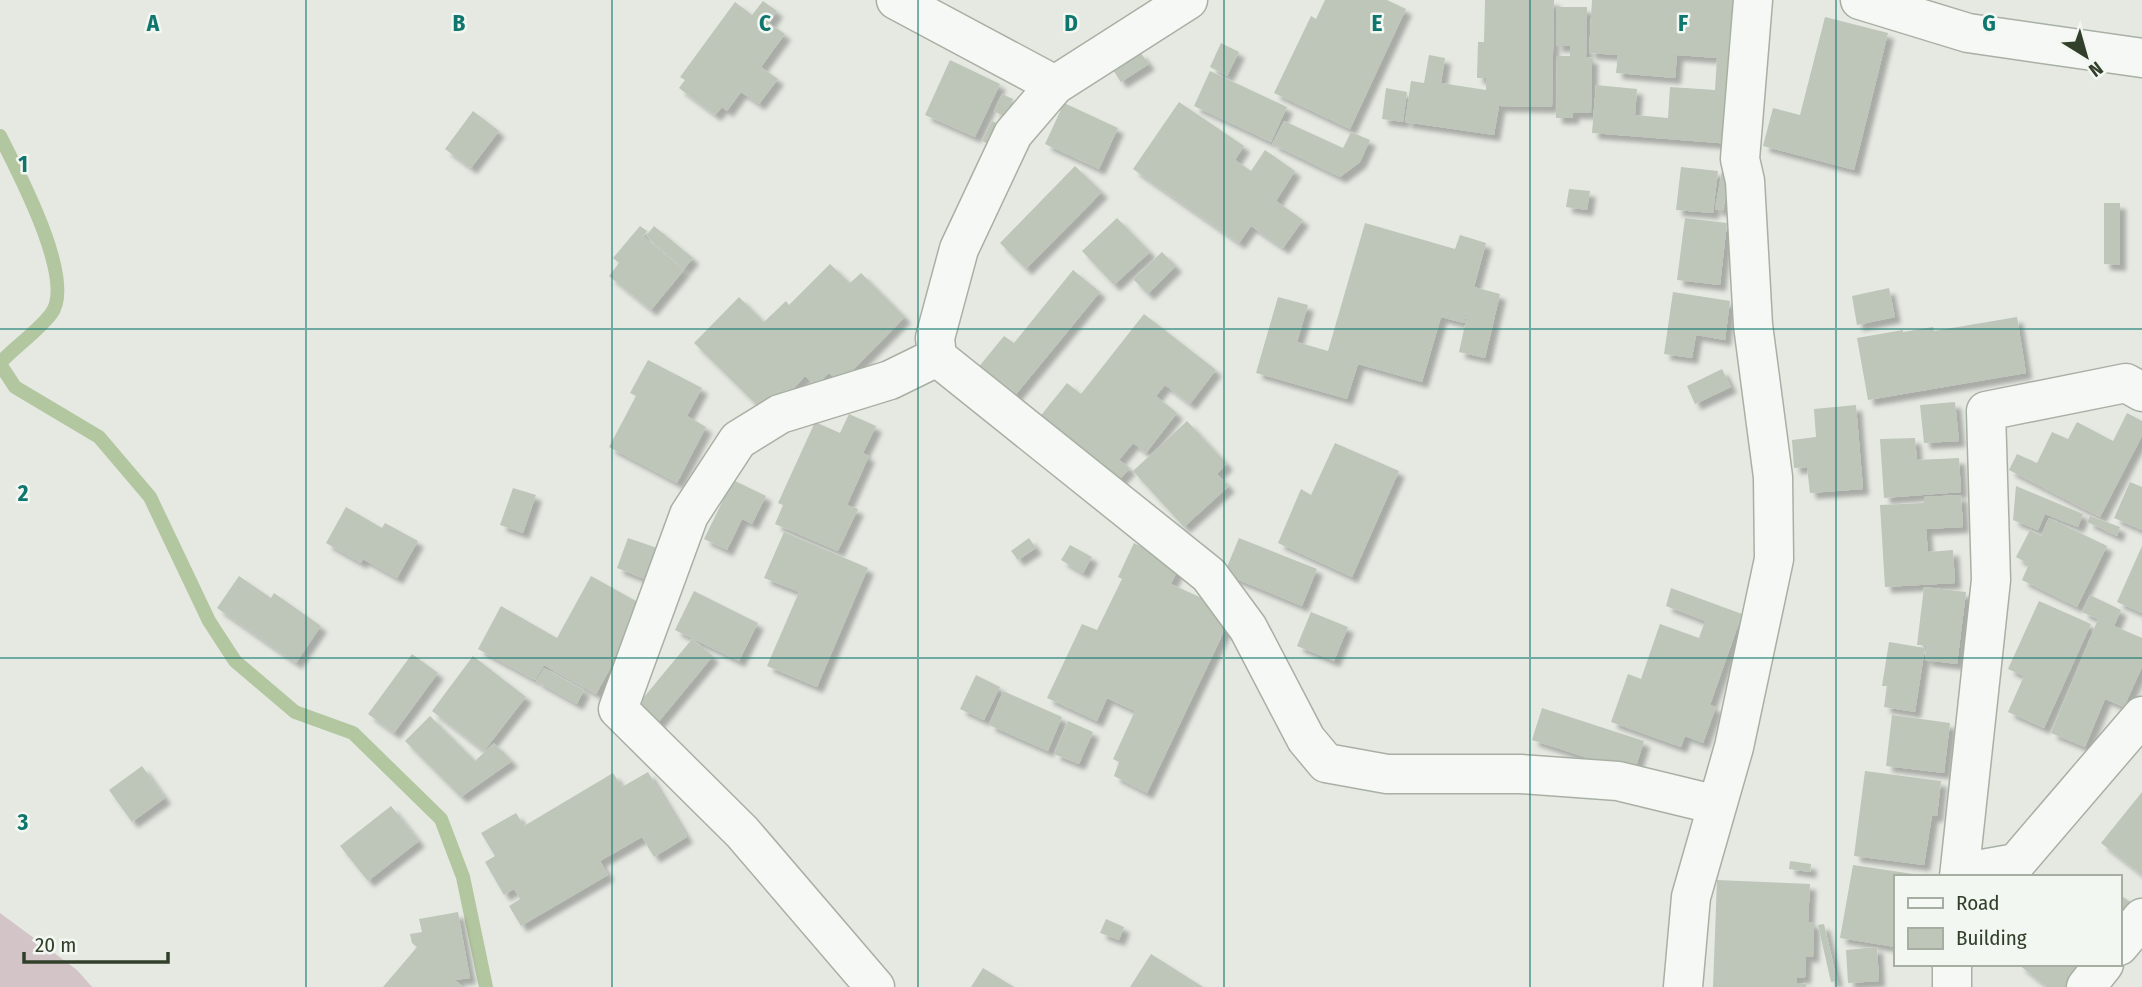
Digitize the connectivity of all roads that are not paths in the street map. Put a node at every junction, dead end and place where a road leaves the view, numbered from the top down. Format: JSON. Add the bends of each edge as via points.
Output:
{"nodes":[{"id":1,"x":895,"y":0,"type":"edge"},
{"id":2,"x":1188,"y":0,"type":"edge"},
{"id":3,"x":1754,"y":0,"type":"edge"},
{"id":4,"x":1860,"y":0,"type":"edge"},
{"id":5,"x":2142,"y":58,"type":"edge"},
{"id":6,"x":1055,"y":85,"type":"junction"},
{"id":7,"x":937,"y":357,"type":"junction"},
{"id":8,"x":2142,"y":392,"type":"edge"},
{"id":9,"x":2142,"y":716,"type":"edge"},
{"id":10,"x":1717,"y":805,"type":"junction"},
{"id":11,"x":1960,"y":875,"type":"edge"},
{"id":12,"x":2142,"y":918,"type":"edge"},
{"id":13,"x":2121,"y":944,"type":"edge"},
{"id":14,"x":1952,"y":966,"type":"edge"},
{"id":15,"x":2102,"y":966,"type":"edge"},
{"id":16,"x":875,"y":987,"type":"edge"},
{"id":17,"x":1683,"y":987,"type":"edge"},
{"id":18,"x":1952,"y":987,"type":"edge"},
{"id":19,"x":2086,"y":987,"type":"edge"}],
"edges":[{"from":1,"to":6,"type":"street"},
{"from":2,"to":6,"type":"street"},
{"from":3,"to":10,"type":"street","via":[[1740,159],[1753,325],[1773,477],[1774,559]]},
{"from":4,"to":5,"type":"street","via":[[1968,33]]},
{"from":6,"to":7,"type":"street","via":[[1013,134],[959,249],[935,338]]},
{"from":7,"to":10,"type":"street","via":[[1209,575],[1248,628],[1306,739],[1326,763],[1387,774],[1521,774],[1618,782]]},
{"from":7,"to":16,"type":"street","via":[[890,380],[780,414],[738,440],[689,515],[618,709],[742,832]]},
{"from":8,"to":11,"type":"street","via":[[2126,383],[1986,411],[1991,580]]},
{"from":9,"to":11,"type":"street","via":[[2016,863]]},
{"from":10,"to":17,"type":"street","via":[[1691,897]]},
{"from":12,"to":13,"type":"street"},
{"from":14,"to":18,"type":"street"},
{"from":15,"to":19,"type":"street"}]}
